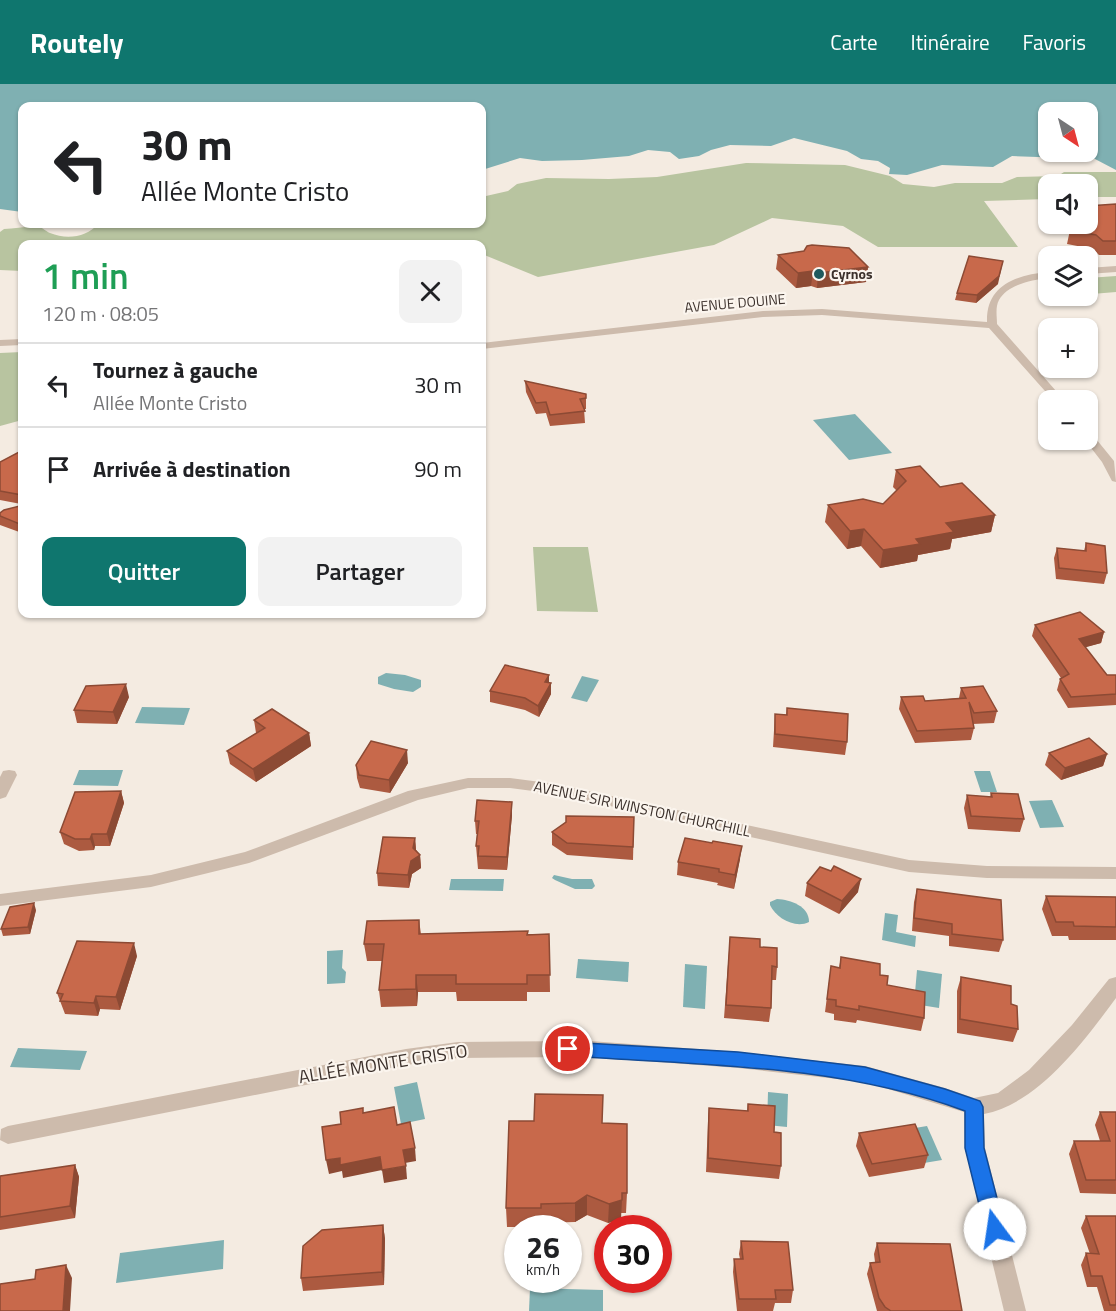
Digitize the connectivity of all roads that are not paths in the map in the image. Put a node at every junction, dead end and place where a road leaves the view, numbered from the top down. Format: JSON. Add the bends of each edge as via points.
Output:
{"nodes":[{"id":1,"x":1116,"y":269,"type":"edge"},
{"id":2,"x":1098,"y":270,"type":"edge"},
{"id":3,"x":1038,"y":277,"type":"edge"},
{"id":4,"x":992,"y":325,"type":"junction"},
{"id":5,"x":18,"y":342,"type":"edge"},
{"id":6,"x":0,"y":343,"type":"edge"},
{"id":7,"x":486,"y":346,"type":"edge"},
{"id":8,"x":1050,"y":390,"type":"edge"},
{"id":9,"x":1098,"y":448,"type":"edge"},
{"id":10,"x":1116,"y":478,"type":"edge"},
{"id":11,"x":9,"y":775,"type":"dead end"},
{"id":12,"x":0,"y":793,"type":"edge"},
{"id":13,"x":1116,"y":873,"type":"edge"},
{"id":14,"x":0,"y":900,"type":"edge"},
{"id":15,"x":1116,"y":984,"type":"edge"},
{"id":16,"x":974,"y":1107,"type":"junction"},
{"id":17,"x":8,"y":1135,"type":"dead end"},
{"id":18,"x":1016,"y":1311,"type":"edge"}],
"edges":[{"from":1,"to":2,"type":"street"},
{"from":3,"to":4,"type":"street","via":[[1017,282],[996,297]]},
{"from":4,"to":7,"type":"street","name":"AVENUE DOUINE","via":[[822,312],[764,314]]},
{"from":4,"to":8,"type":"street"},
{"from":5,"to":6,"type":"street"},
{"from":9,"to":10,"type":"street"},
{"from":11,"to":12,"type":"street"},
{"from":13,"to":14,"type":"street","name":"AVENUE SIR WINSTON CHURCHILL","via":[[930,869],[556,789],[468,783],[414,795],[249,856],[151,881]]},
{"from":15,"to":16,"type":"street","via":[[1084,1027],[1043,1068],[1004,1100]]},
{"from":16,"to":17,"type":"street","name":"ALLÉE MONTE CRISTO","via":[[865,1074],[590,1049],[458,1050]]},
{"from":16,"to":18,"type":"street","via":[[975,1148]]}]}
